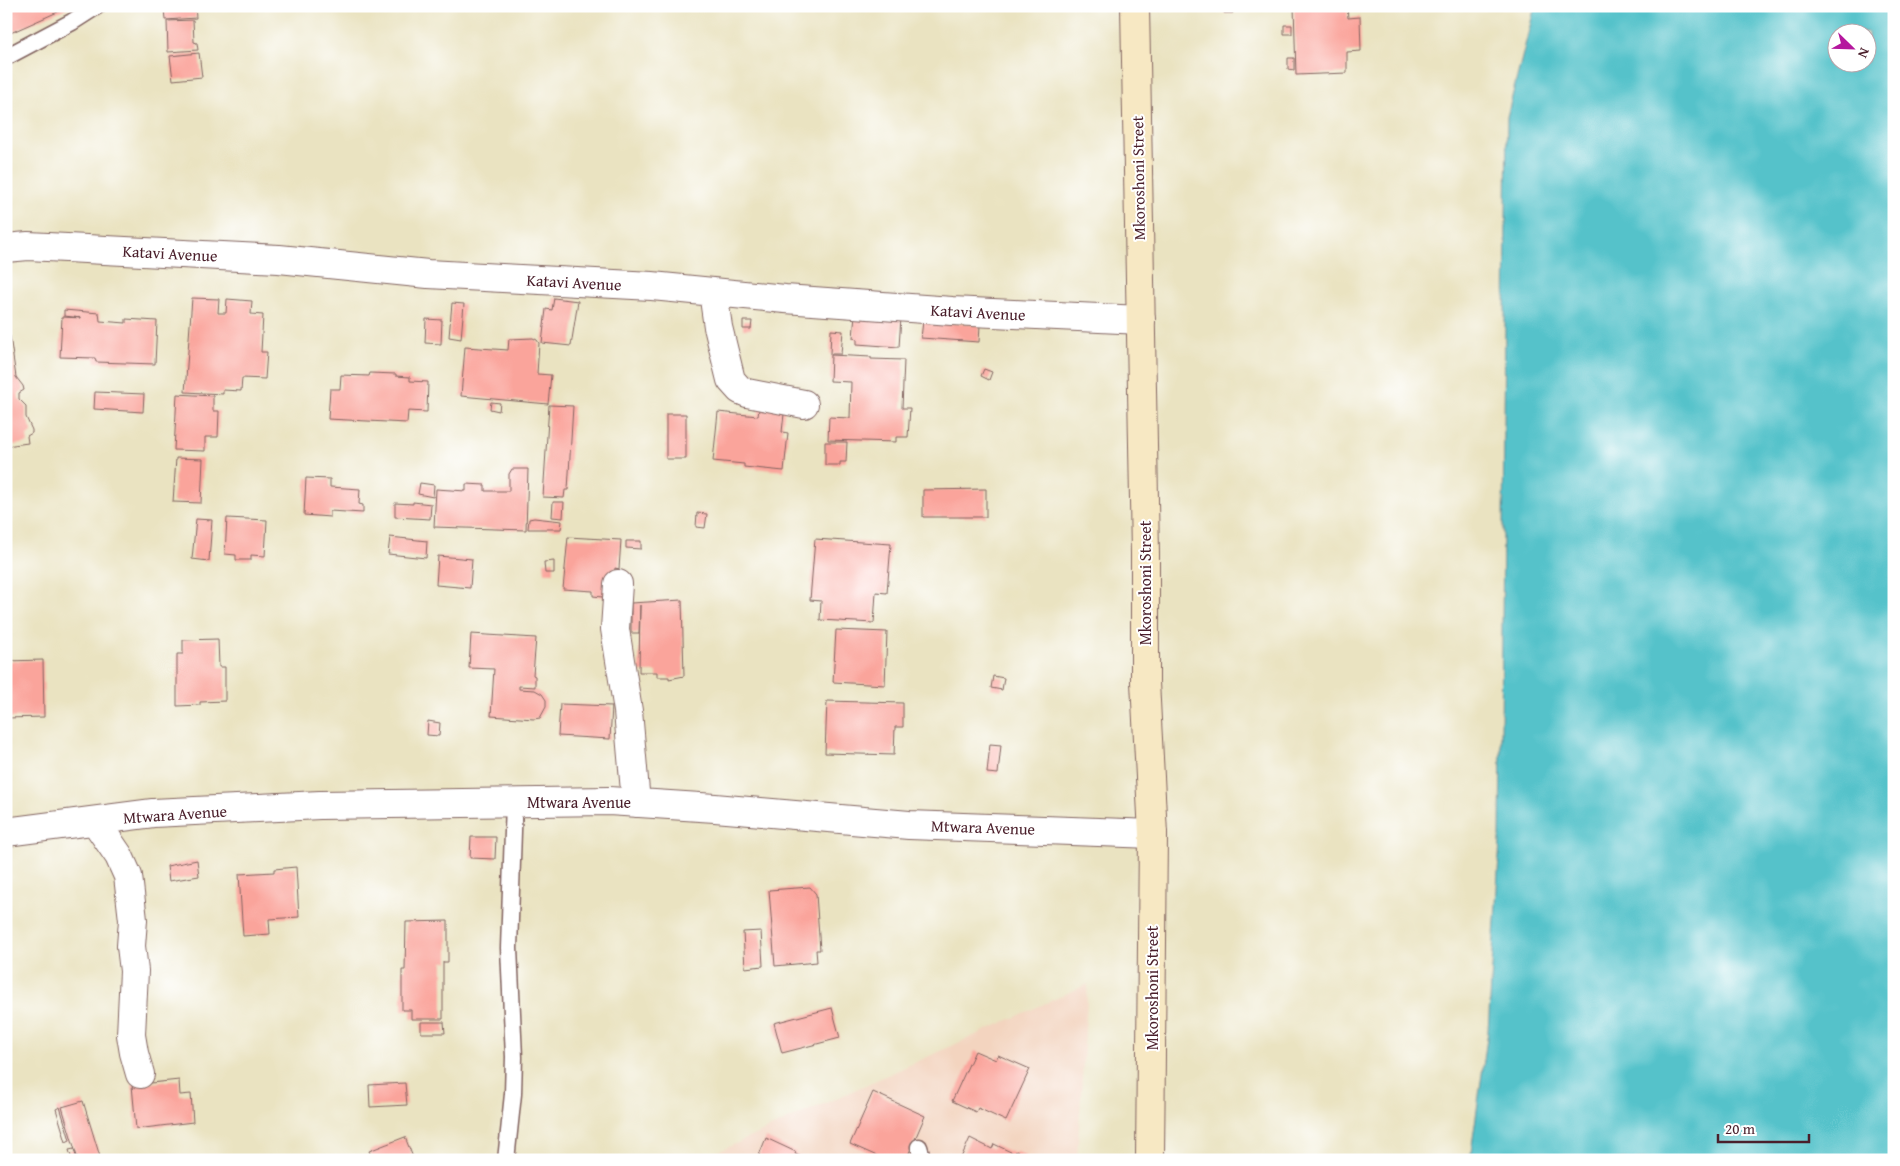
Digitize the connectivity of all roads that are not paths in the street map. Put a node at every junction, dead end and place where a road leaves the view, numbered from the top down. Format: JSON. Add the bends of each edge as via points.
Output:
{"nodes":[{"id":1,"x":97,"y":6,"type":"edge"},
{"id":2,"x":1135,"y":6,"type":"edge"},
{"id":3,"x":6,"y":57,"type":"edge"},
{"id":4,"x":6,"y":248,"type":"edge"},
{"id":5,"x":714,"y":292,"type":"junction"},
{"id":6,"x":1141,"y":320,"type":"junction"},
{"id":7,"x":804,"y":404,"type":"dead end"},
{"id":8,"x":618,"y":584,"type":"dead end"},
{"id":9,"x":514,"y":802,"type":"junction"},
{"id":10,"x":636,"y":802,"type":"junction"},
{"id":11,"x":95,"y":821,"type":"junction"},
{"id":12,"x":6,"y":832,"type":"edge"},
{"id":13,"x":1152,"y":834,"type":"junction"},
{"id":14,"x":140,"y":1074,"type":"dead end"},
{"id":15,"x":506,"y":1160,"type":"edge"},
{"id":16,"x":1150,"y":1160,"type":"edge"}],
"edges":[{"from":1,"to":3,"type":"lane"},
{"from":2,"to":6,"type":"street","name":"Mkoroshoni Street"},
{"from":4,"to":5,"type":"street","name":"Katavi Avenue","via":[[28,246],[270,259],[428,274]]},
{"from":5,"to":6,"type":"street","name":"Katavi Avenue","via":[[952,311]]},
{"from":5,"to":7,"type":"street","via":[[718,327],[731,380],[747,393]]},
{"from":6,"to":13,"type":"street","name":"Mkoroshoni Street","via":[[1145,682]]},
{"from":8,"to":10,"type":"street","via":[[615,629],[628,711]]},
{"from":9,"to":10,"type":"street","name":"Mtwara Avenue"},
{"from":9,"to":11,"type":"street","name":"Mtwara Avenue","via":[[301,806],[153,813]]},
{"from":9,"to":15,"type":"lane","via":[[509,948],[514,1057]]},
{"from":10,"to":13,"type":"street","name":"Mtwara Avenue","via":[[910,824]]},
{"from":11,"to":12,"type":"street","name":"Mtwara Avenue"},
{"from":11,"to":14,"type":"street","via":[[128,876],[133,920],[132,1035]]},
{"from":13,"to":16,"type":"street","name":"Mkoroshoni Street"}]}
